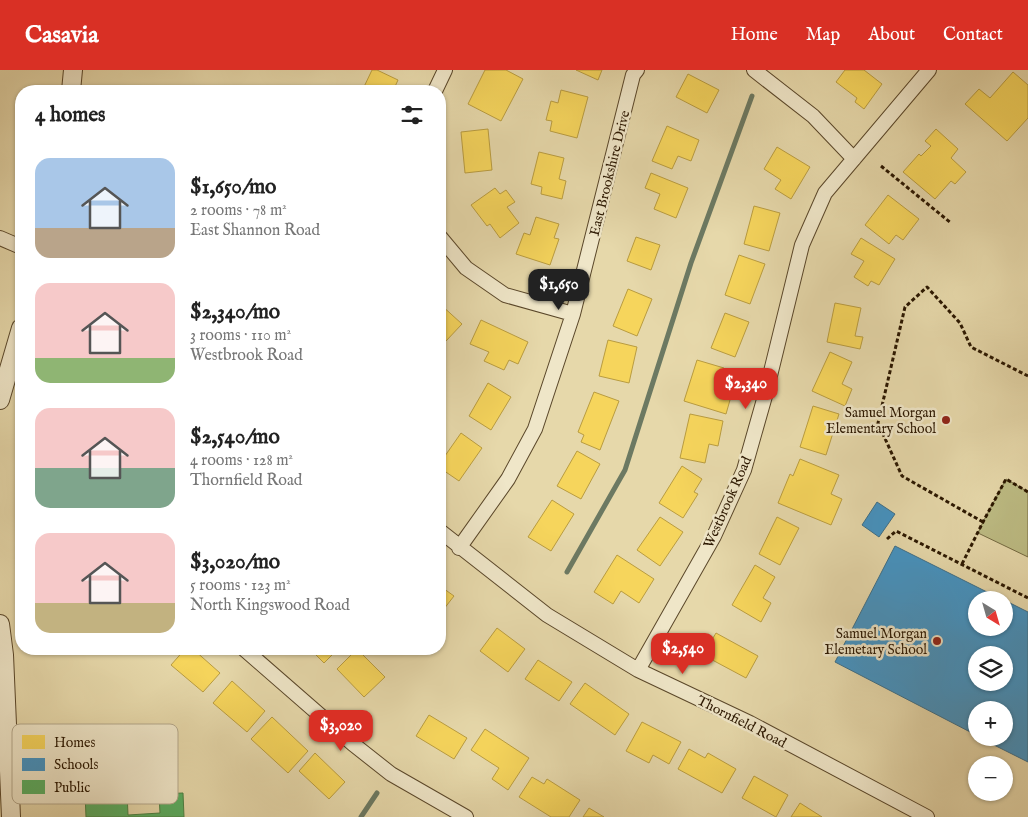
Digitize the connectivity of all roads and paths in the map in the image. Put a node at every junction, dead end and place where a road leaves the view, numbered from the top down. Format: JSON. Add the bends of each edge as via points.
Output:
{"nodes":[{"id":1,"x":73,"y":70,"type":"edge"},
{"id":2,"x":445,"y":70,"type":"edge"},
{"id":3,"x":636,"y":70,"type":"edge"},
{"id":4,"x":754,"y":70,"type":"edge"},
{"id":5,"x":929,"y":70,"type":"edge"},
{"id":6,"x":72,"y":85,"type":"edge"},
{"id":7,"x":439,"y":85,"type":"edge"},
{"id":8,"x":854,"y":159,"type":"junction"},
{"id":9,"x":881,"y":166,"type":"dead end"},
{"id":10,"x":951,"y":223,"type":"dead end"},
{"id":11,"x":0,"y":238,"type":"edge"},
{"id":12,"x":15,"y":244,"type":"edge"},
{"id":13,"x":446,"y":244,"type":"edge"},
{"id":14,"x":573,"y":314,"type":"junction"},
{"id":15,"x":15,"y":349,"type":"edge"},
{"id":16,"x":1028,"y":376,"type":"edge"},
{"id":17,"x":0,"y":400,"type":"edge"},
{"id":18,"x":1028,"y":492,"type":"edge"},
{"id":19,"x":982,"y":522,"type":"junction"},
{"id":20,"x":446,"y":536,"type":"edge"},
{"id":21,"x":886,"y":539,"type":"dead end"},
{"id":22,"x":459,"y":548,"type":"junction"},
{"id":23,"x":962,"y":564,"type":"junction"},
{"id":24,"x":1028,"y":598,"type":"edge"},
{"id":25,"x":0,"y":624,"type":"edge"},
{"id":26,"x":251,"y":655,"type":"edge"},
{"id":27,"x":638,"y":670,"type":"junction"},
{"id":28,"x":11,"y":817,"type":"edge"},
{"id":29,"x":464,"y":817,"type":"edge"},
{"id":30,"x":927,"y":817,"type":"edge"}],
"edges":[{"from":1,"to":6,"type":"street"},
{"from":2,"to":7,"type":"street"},
{"from":3,"to":14,"type":"street","name":"East Brookshire Drive"},
{"from":4,"to":8,"type":"street","via":[[813,116]]},
{"from":5,"to":8,"type":"street","name":"Westbrook Road"},
{"from":8,"to":27,"type":"street","name":"Westbrook Road","via":[[825,193],[802,245],[744,470],[714,536]]},
{"from":9,"to":10,"type":"path"},
{"from":11,"to":12,"type":"street"},
{"from":13,"to":14,"type":"street","via":[[466,268],[505,295]]},
{"from":14,"to":22,"type":"street","name":"East Brookshire Drive","via":[[535,429],[508,479]]},
{"from":15,"to":17,"type":"street"},
{"from":16,"to":19,"type":"path","via":[[971,348],[960,323],[927,287],[905,307],[878,423],[902,476]]},
{"from":18,"to":19,"type":"path","via":[[1006,479]]},
{"from":19,"to":23,"type":"path"},
{"from":20,"to":22,"type":"street","name":"Thornfield Road"},
{"from":21,"to":23,"type":"path","via":[[896,531]]},
{"from":22,"to":27,"type":"street","name":"Thornfield Road","via":[[547,615]]},
{"from":23,"to":24,"type":"path"},
{"from":25,"to":28,"type":"street"},
{"from":26,"to":29,"type":"street","via":[[391,774]]},
{"from":27,"to":30,"type":"street","name":"Thornfield Road","via":[[750,723]]}]}
